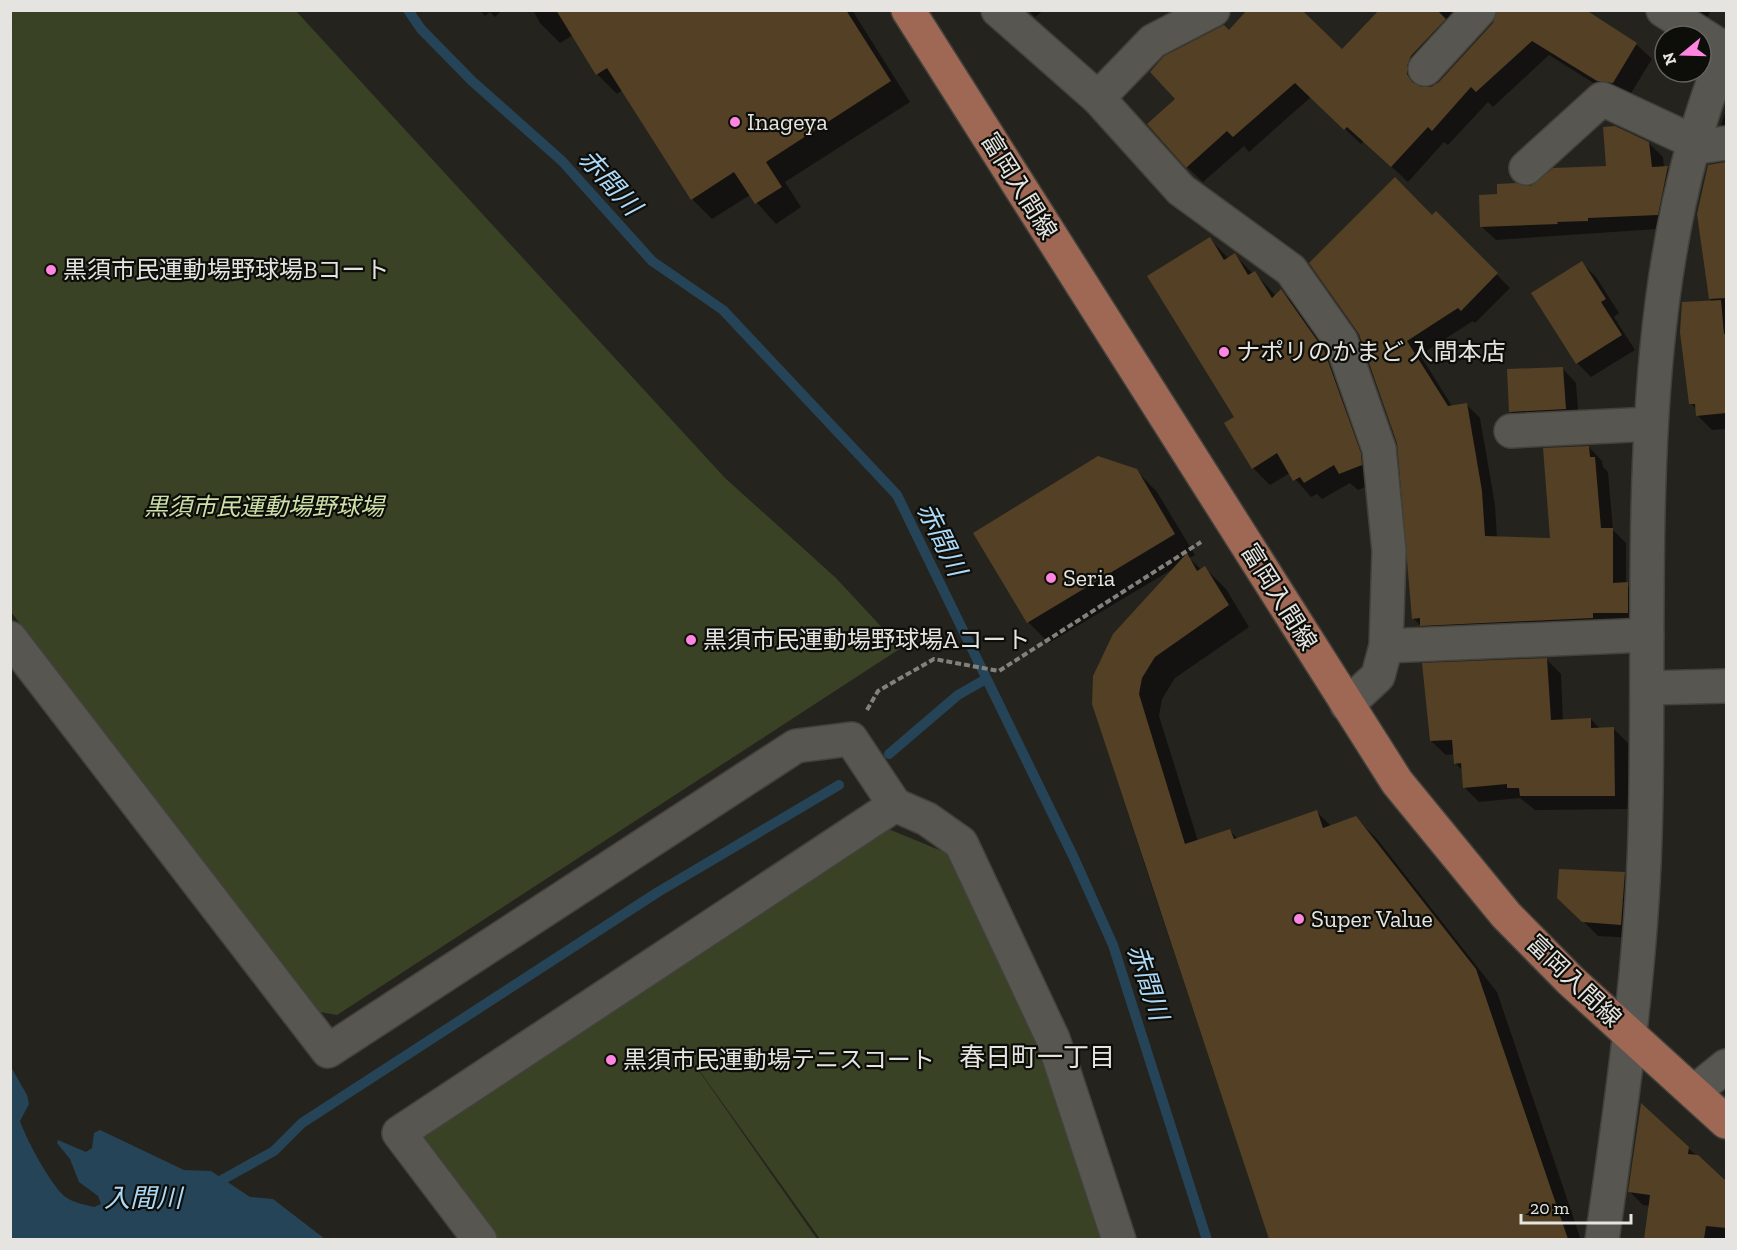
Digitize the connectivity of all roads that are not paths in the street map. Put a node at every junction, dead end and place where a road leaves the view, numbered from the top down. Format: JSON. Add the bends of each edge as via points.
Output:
{"nodes":[{"id":1,"x":908,"y":10,"type":"edge"},
{"id":2,"x":998,"y":10,"type":"edge"},
{"id":3,"x":1213,"y":10,"type":"edge"},
{"id":4,"x":1479,"y":10,"type":"edge"},
{"id":5,"x":1663,"y":10,"type":"edge"},
{"id":6,"x":1726,"y":50,"type":"edge"},
{"id":7,"x":1425,"y":69,"type":"dead end"},
{"id":8,"x":1098,"y":98,"type":"junction"},
{"id":9,"x":1726,"y":143,"type":"edge"},
{"id":10,"x":1691,"y":145,"type":"junction"},
{"id":11,"x":1526,"y":168,"type":"dead end"},
{"id":12,"x":1651,"y":424,"type":"junction"},
{"id":13,"x":1511,"y":431,"type":"dead end"},
{"id":14,"x":1647,"y":635,"type":"junction"},
{"id":15,"x":10,"y":638,"type":"edge"},
{"id":16,"x":1386,"y":646,"type":"junction"},
{"id":17,"x":1726,"y":686,"type":"edge"},
{"id":18,"x":1647,"y":688,"type":"junction"},
{"id":19,"x":1347,"y":705,"type":"junction"},
{"id":20,"x":895,"y":805,"type":"junction"},
{"id":21,"x":1629,"y":1035,"type":"junction"},
{"id":22,"x":1726,"y":1066,"type":"edge"},
{"id":23,"x":1694,"y":1092,"type":"junction"},
{"id":24,"x":1726,"y":1122,"type":"edge"},
{"id":25,"x":480,"y":1239,"type":"edge"},
{"id":26,"x":1119,"y":1239,"type":"edge"},
{"id":27,"x":1602,"y":1239,"type":"edge"}],
"edges":[{"from":1,"to":19,"type":"main road","name":"富岡入間線"},
{"from":2,"to":8,"type":"street"},
{"from":3,"to":8,"type":"street","via":[[1153,41]]},
{"from":4,"to":7,"type":"street"},
{"from":5,"to":6,"type":"street"},
{"from":6,"to":10,"type":"street"},
{"from":8,"to":16,"type":"street","via":[[1181,190],[1291,270],[1341,341],[1379,449],[1389,552]]},
{"from":9,"to":10,"type":"street"},
{"from":10,"to":11,"type":"street","via":[[1602,99]]},
{"from":10,"to":12,"type":"street","via":[[1666,290]]},
{"from":12,"to":13,"type":"street"},
{"from":12,"to":14,"type":"street"},
{"from":14,"to":16,"type":"street"},
{"from":14,"to":18,"type":"street"},
{"from":15,"to":20,"type":"street","via":[[328,1051],[796,746],[851,740]]},
{"from":16,"to":19,"type":"street","via":[[1378,676]]},
{"from":17,"to":18,"type":"street"},
{"from":18,"to":21,"type":"street","via":[[1645,839]]},
{"from":19,"to":21,"type":"main road","name":"富岡入間線","via":[[1397,782],[1506,915]]},
{"from":20,"to":25,"type":"street","via":[[399,1133]]},
{"from":20,"to":26,"type":"street","via":[[927,819],[961,843],[1053,1039]]},
{"from":21,"to":23,"type":"main road","name":"富岡入間線"},
{"from":21,"to":27,"type":"street"},
{"from":22,"to":23,"type":"street"},
{"from":23,"to":24,"type":"main road","name":"富岡入間線"}]}
